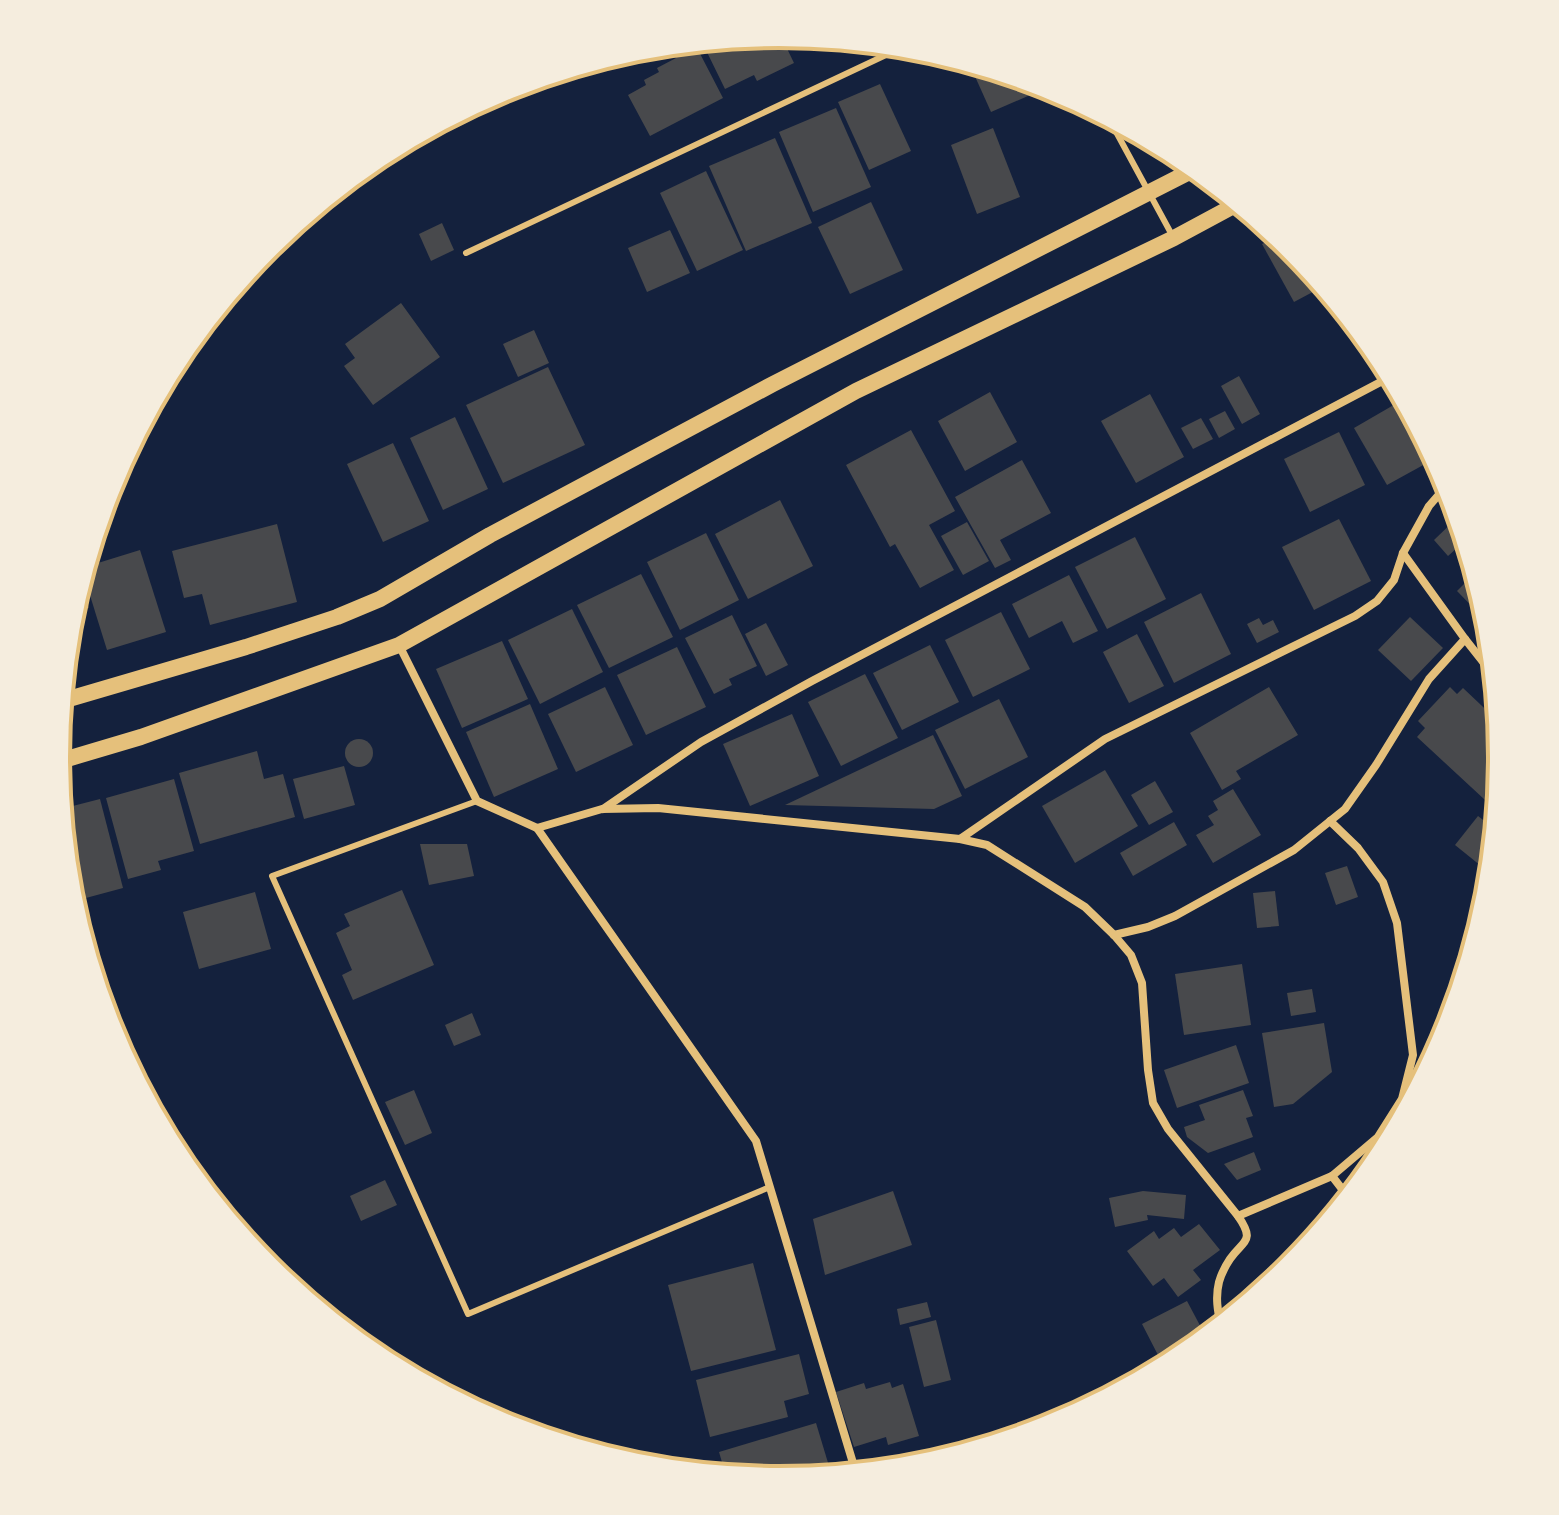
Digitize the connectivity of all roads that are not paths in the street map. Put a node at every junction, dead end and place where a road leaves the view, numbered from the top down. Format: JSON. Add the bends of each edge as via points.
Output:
{"nodes":[{"id":1,"x":884,"y":56,"type":"edge"},
{"id":2,"x":1117,"y":134,"type":"edge"},
{"id":3,"x":1184,"y":175,"type":"edge"},
{"id":4,"x":1149,"y":193,"type":"junction"},
{"id":5,"x":1228,"y":209,"type":"edge"},
{"id":6,"x":1174,"y":238,"type":"junction"},
{"id":7,"x":466,"y":253,"type":"dead end"},
{"id":8,"x":1381,"y":382,"type":"edge"},
{"id":9,"x":1438,"y":495,"type":"edge"},
{"id":10,"x":1403,"y":553,"type":"junction"},
{"id":11,"x":1465,"y":639,"type":"junction"},
{"id":12,"x":399,"y":645,"type":"junction"},
{"id":13,"x":1482,"y":661,"type":"edge"},
{"id":14,"x":73,"y":698,"type":"edge"},
{"id":15,"x":70,"y":758,"type":"edge"},
{"id":16,"x":477,"y":801,"type":"junction"},
{"id":17,"x":602,"y":809,"type":"junction"},
{"id":18,"x":1330,"y":821,"type":"junction"},
{"id":19,"x":537,"y":828,"type":"junction"},
{"id":20,"x":960,"y":839,"type":"junction"},
{"id":21,"x":1114,"y":935,"type":"junction"},
{"id":22,"x":1403,"y":1095,"type":"edge"},
{"id":23,"x":1395,"y":1110,"type":"edge"},
{"id":24,"x":1332,"y":1176,"type":"junction"},
{"id":25,"x":770,"y":1187,"type":"junction"},
{"id":26,"x":1342,"y":1189,"type":"edge"},
{"id":27,"x":1238,"y":1216,"type":"junction"},
{"id":28,"x":1218,"y":1314,"type":"edge"},
{"id":29,"x":853,"y":1463,"type":"edge"}],
"edges":[{"from":1,"to":7,"type":"lane"},
{"from":2,"to":4,"type":"lane"},
{"from":3,"to":4,"type":"main road"},
{"from":4,"to":6,"type":"lane"},
{"from":4,"to":14,"type":"main road","via":[[773,384],[380,599],[246,647]]},
{"from":5,"to":6,"type":"main road"},
{"from":6,"to":12,"type":"main road","via":[[856,391]]},
{"from":8,"to":17,"type":"street","via":[[701,742]]},
{"from":9,"to":10,"type":"street"},
{"from":10,"to":11,"type":"street"},
{"from":10,"to":20,"type":"street","via":[[1394,580],[1355,616],[1105,739]]},
{"from":11,"to":13,"type":"street"},
{"from":11,"to":18,"type":"street","via":[[1429,679],[1376,765]]},
{"from":12,"to":15,"type":"main road"},
{"from":12,"to":16,"type":"street"},
{"from":16,"to":19,"type":"street"},
{"from":16,"to":25,"type":"lane","via":[[272,876],[468,1314]]},
{"from":17,"to":19,"type":"street"},
{"from":17,"to":20,"type":"street","via":[[658,808]]},
{"from":18,"to":21,"type":"street","via":[[1294,850],[1175,916]]},
{"from":18,"to":22,"type":"street","via":[[1383,882],[1397,923],[1413,1055]]},
{"from":19,"to":25,"type":"street","via":[[756,1141]]},
{"from":20,"to":21,"type":"street","via":[[1000,853],[1085,907]]},
{"from":21,"to":27,"type":"street","via":[[1131,955],[1142,983],[1153,1103]]},
{"from":23,"to":24,"type":"street","via":[[1378,1137]]},
{"from":24,"to":26,"type":"street"},
{"from":24,"to":27,"type":"street"},
{"from":25,"to":29,"type":"street"},
{"from":27,"to":28,"type":"street","via":[[1247,1234],[1219,1280]]}]}
